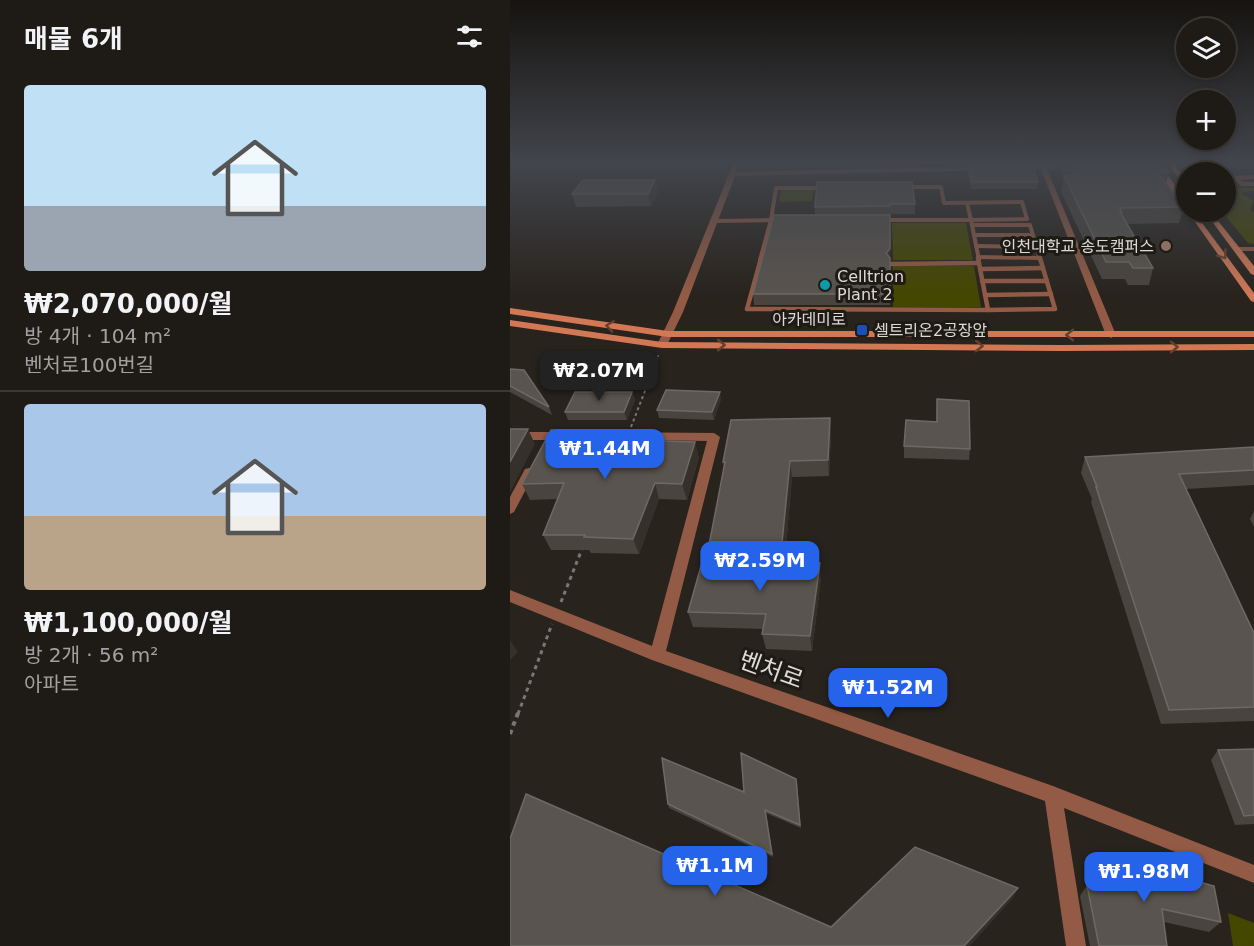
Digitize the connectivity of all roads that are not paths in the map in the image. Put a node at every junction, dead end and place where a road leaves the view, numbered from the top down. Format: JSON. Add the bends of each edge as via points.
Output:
{"nodes":[{"id":1,"x":719,"y":208,"type":"edge"},
{"id":2,"x":773,"y":208,"type":"edge"},
{"id":3,"x":968,"y":208,"type":"edge"},
{"id":4,"x":1024,"y":208,"type":"edge"},
{"id":5,"x":1060,"y":208,"type":"edge"},
{"id":6,"x":714,"y":220,"type":"junction"},
{"id":7,"x":771,"y":220,"type":"junction"},
{"id":8,"x":782,"y":220,"type":"edge"},
{"id":9,"x":877,"y":220,"type":"edge"},
{"id":10,"x":1198,"y":222,"type":"edge"},
{"id":11,"x":1216,"y":222,"type":"edge"},
{"id":12,"x":972,"y":223,"type":"junction"},
{"id":13,"x":974,"y":235,"type":"junction"},
{"id":14,"x":1033,"y":235,"type":"junction"},
{"id":15,"x":976,"y":246,"type":"junction"},
{"id":16,"x":1036,"y":247,"type":"junction"},
{"id":17,"x":1237,"y":249,"type":"junction"},
{"id":18,"x":1254,"y":249,"type":"edge"},
{"id":19,"x":978,"y":257,"type":"junction"},
{"id":20,"x":1040,"y":258,"type":"junction"},
{"id":21,"x":890,"y":264,"type":"edge"},
{"id":22,"x":980,"y":266,"type":"junction"},
{"id":23,"x":1043,"y":268,"type":"junction"},
{"id":24,"x":1254,"y":272,"type":"edge"},
{"id":25,"x":982,"y":281,"type":"junction"},
{"id":26,"x":1047,"y":281,"type":"junction"},
{"id":27,"x":1050,"y":294,"type":"junction"},
{"id":28,"x":985,"y":295,"type":"junction"},
{"id":29,"x":1254,"y":298,"type":"edge"},
{"id":30,"x":988,"y":310,"type":"junction"},
{"id":31,"x":510,"y":311,"type":"edge"},
{"id":32,"x":510,"y":324,"type":"edge"},
{"id":33,"x":668,"y":334,"type":"junction"},
{"id":34,"x":1254,"y":334,"type":"edge"},
{"id":35,"x":1111,"y":335,"type":"junction"},
{"id":36,"x":662,"y":345,"type":"junction"},
{"id":37,"x":1254,"y":347,"type":"edge"},
{"id":38,"x":510,"y":436,"type":"edge"},
{"id":39,"x":542,"y":446,"type":"junction"},
{"id":40,"x":510,"y":509,"type":"edge"},
{"id":41,"x":510,"y":596,"type":"edge"},
{"id":42,"x":657,"y":655,"type":"junction"},
{"id":43,"x":1053,"y":795,"type":"junction"},
{"id":44,"x":1254,"y":874,"type":"edge"},
{"id":45,"x":1076,"y":946,"type":"edge"}],
"edges":[{"from":1,"to":6,"type":"street"},
{"from":2,"to":7,"type":"lane"},
{"from":3,"to":12,"type":"lane"},
{"from":4,"to":12,"type":"lane","via":[[1027,219]]},
{"from":5,"to":35,"type":"street"},
{"from":6,"to":7,"type":"lane"},
{"from":6,"to":33,"type":"street"},
{"from":7,"to":8,"type":"lane"},
{"from":7,"to":30,"type":"lane","via":[[747,309]]},
{"from":9,"to":12,"type":"lane"},
{"from":10,"to":29,"type":"main road","one_way":true},
{"from":11,"to":17,"type":"main road"},
{"from":12,"to":13,"type":"lane"},
{"from":12,"to":14,"type":"lane","via":[[1030,225]]},
{"from":13,"to":14,"type":"lane"},
{"from":13,"to":15,"type":"lane"},
{"from":14,"to":16,"type":"lane"},
{"from":15,"to":16,"type":"lane"},
{"from":15,"to":19,"type":"lane"},
{"from":16,"to":20,"type":"lane"},
{"from":17,"to":18,"type":"street"},
{"from":17,"to":24,"type":"main road"},
{"from":19,"to":20,"type":"lane"},
{"from":19,"to":22,"type":"lane"},
{"from":20,"to":23,"type":"lane"},
{"from":21,"to":22,"type":"lane"},
{"from":22,"to":23,"type":"lane"},
{"from":22,"to":25,"type":"lane"},
{"from":23,"to":26,"type":"lane"},
{"from":25,"to":26,"type":"lane"},
{"from":25,"to":28,"type":"lane"},
{"from":26,"to":27,"type":"lane"},
{"from":27,"to":28,"type":"lane"},
{"from":27,"to":30,"type":"lane","via":[[1055,309]]},
{"from":28,"to":30,"type":"lane"},
{"from":33,"to":31,"type":"main road","name":"아카데미로","one_way":true},
{"from":32,"to":36,"type":"main road","name":"아카데미로"},
{"from":35,"to":33,"type":"main road","name":"아카데미로","one_way":true},
{"from":33,"to":36,"type":"street"},
{"from":34,"to":35,"type":"main road","name":"아카데미로"},
{"from":36,"to":37,"type":"main road","name":"아카데미로","one_way":true},
{"from":38,"to":39,"type":"street"},
{"from":39,"to":40,"type":"street"},
{"from":39,"to":42,"type":"street","via":[[576,436],[714,437]]},
{"from":41,"to":42,"type":"street","name":"벤처로"},
{"from":42,"to":43,"type":"street","name":"벤처로"},
{"from":43,"to":44,"type":"street","name":"벤처로"},
{"from":43,"to":45,"type":"street"}]}
